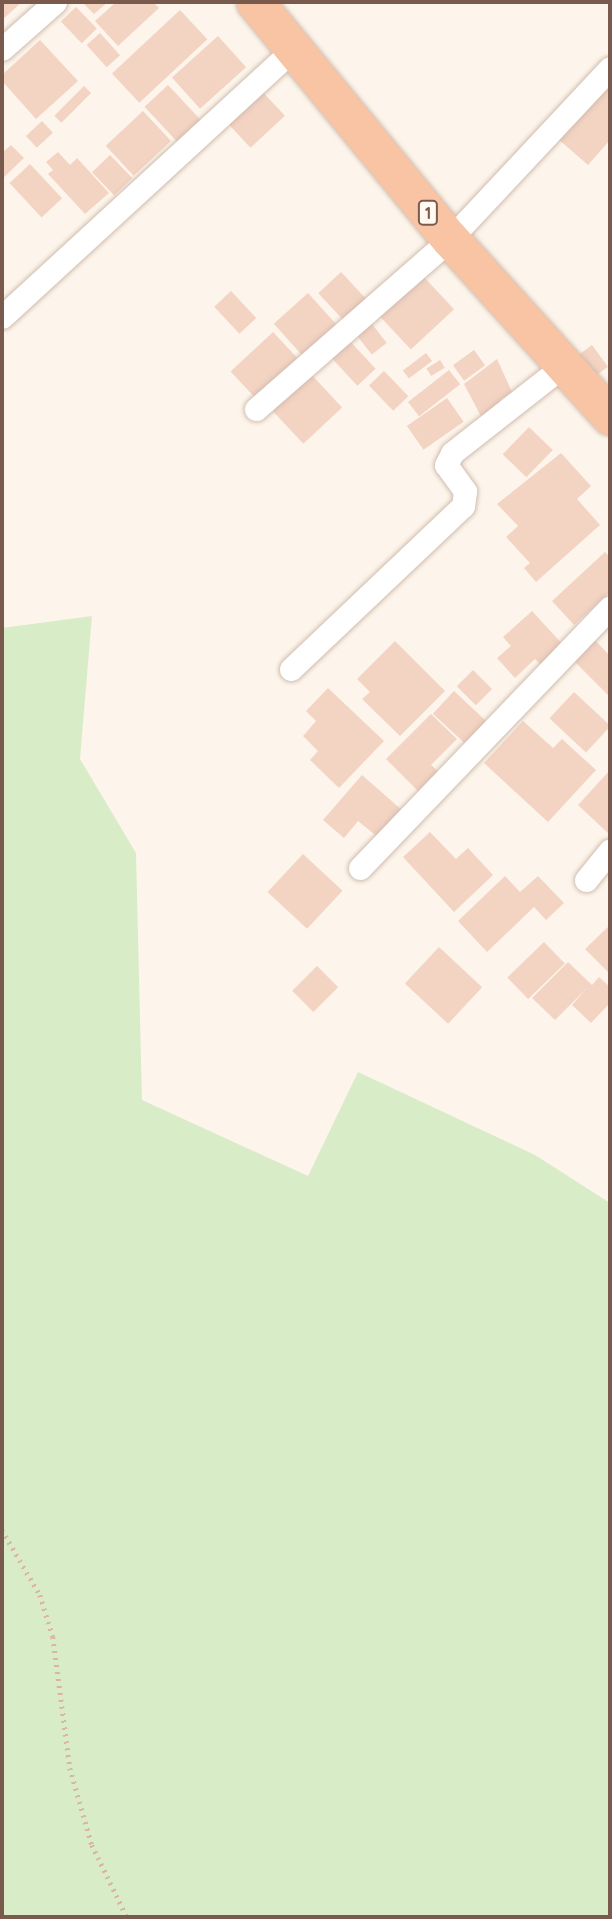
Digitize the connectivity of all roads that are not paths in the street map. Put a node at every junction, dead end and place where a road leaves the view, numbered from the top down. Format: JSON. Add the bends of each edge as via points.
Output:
{"nodes":[{"id":1,"x":55,"y":2,"type":"edge"},
{"id":2,"x":255,"y":2,"type":"edge"},
{"id":3,"x":295,"y":48,"type":"junction"},
{"id":4,"x":2,"y":49,"type":"edge"},
{"id":5,"x":610,"y":68,"type":"edge"},
{"id":6,"x":450,"y":239,"type":"junction"},
{"id":7,"x":2,"y":317,"type":"edge"},
{"id":8,"x":564,"y":366,"type":"junction"},
{"id":9,"x":256,"y":409,"type":"dead end"},
{"id":10,"x":610,"y":416,"type":"edge"},
{"id":11,"x":610,"y":607,"type":"edge"},
{"id":12,"x":291,"y":669,"type":"dead end"},
{"id":13,"x":610,"y":850,"type":"edge"},
{"id":14,"x":360,"y":868,"type":"dead end"},
{"id":15,"x":586,"y":880,"type":"dead end"}],
"edges":[{"from":1,"to":4,"type":"street"},
{"from":2,"to":3,"type":"highway","number":"1"},
{"from":3,"to":6,"type":"highway","number":"1"},
{"from":3,"to":7,"type":"street"},
{"from":5,"to":6,"type":"street"},
{"from":6,"to":8,"type":"highway","number":"1"},
{"from":6,"to":9,"type":"street"},
{"from":8,"to":10,"type":"highway","number":"1"},
{"from":8,"to":12,"type":"street","via":[[452,453],[446,465],[465,491],[463,506]]},
{"from":11,"to":14,"type":"street"},
{"from":13,"to":15,"type":"street"}]}
